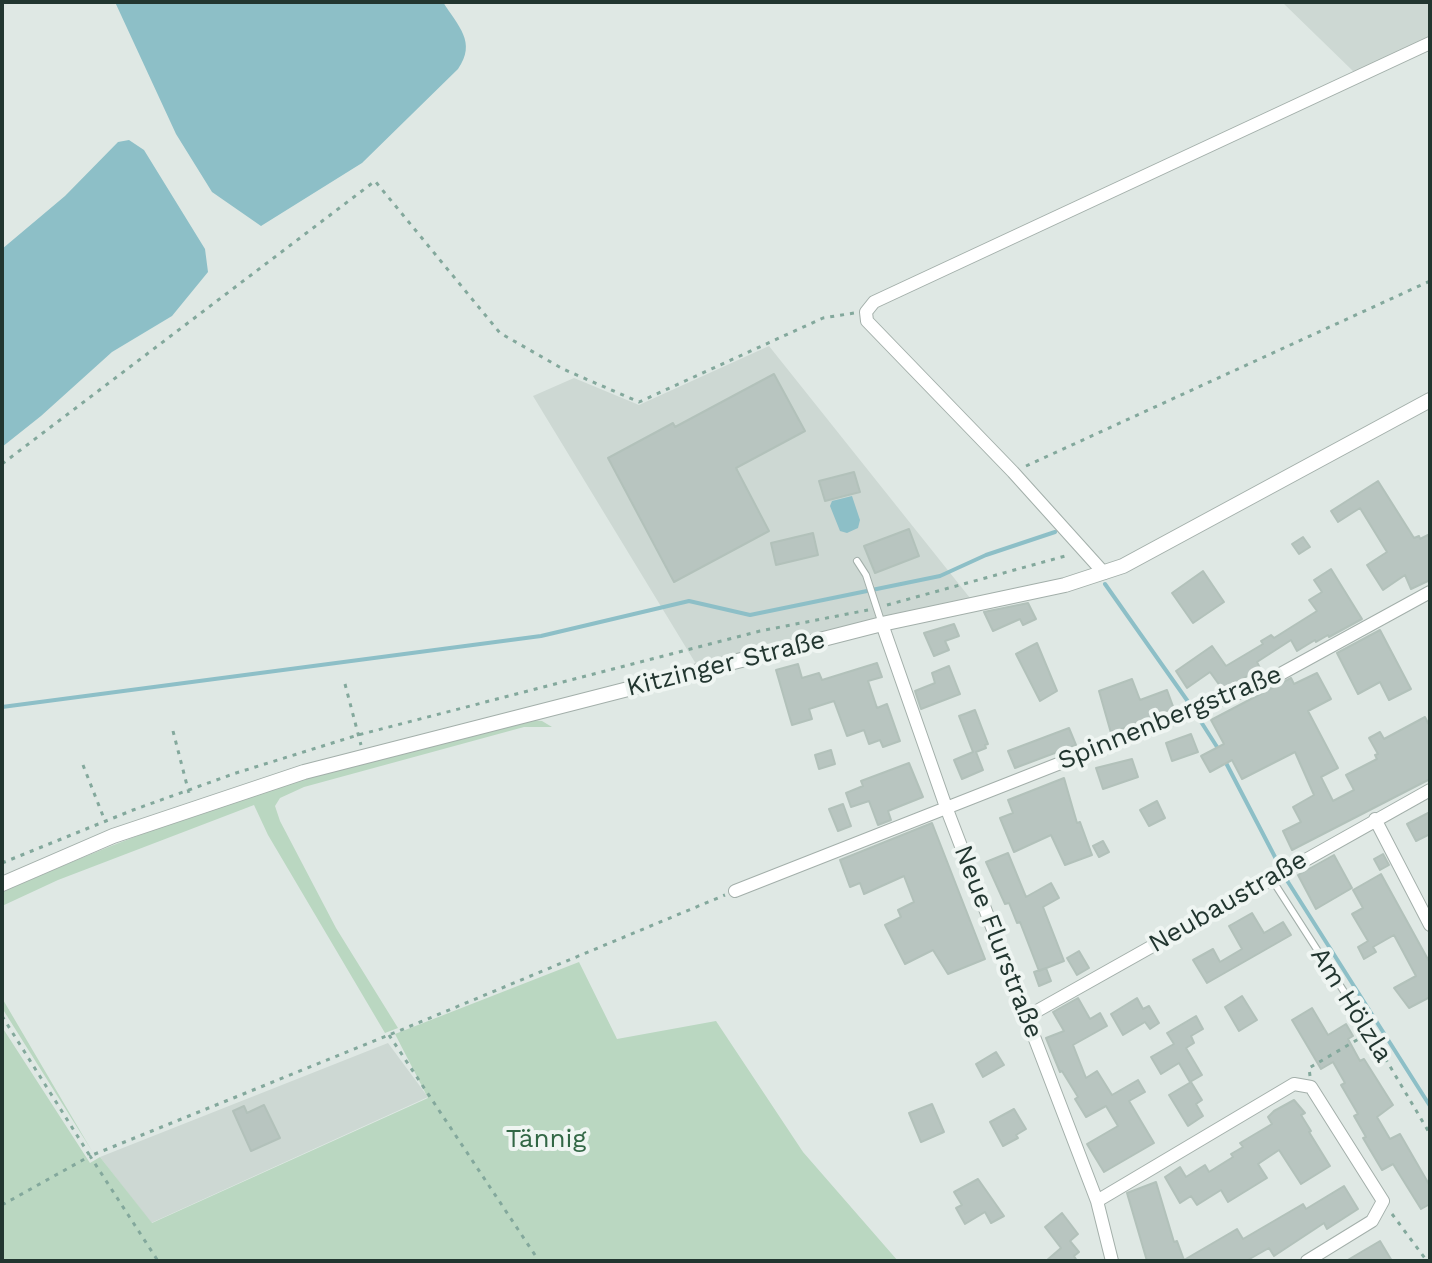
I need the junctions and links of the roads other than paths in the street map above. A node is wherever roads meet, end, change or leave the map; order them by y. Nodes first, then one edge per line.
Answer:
1 (1430, 43) edge
2 (1430, 400) edge
3 (857, 561) dead end
4 (1104, 573) junction
5 (1430, 592) edge
6 (882, 624) junction
7 (1430, 790) edge
8 (946, 807) junction
9 (1375, 819) junction
10 (1271, 878) junction
11 (2, 884) edge
12 (735, 891) road end
13 (1430, 925) edge
14 (1028, 1016) junction
15 (1370, 1032) road end
16 (1097, 1201) junction
17 (1112, 1261) edge
18 (1307, 1261) edge

1 - 4 street
2 - 4 street, Kitzinger Straße
3 - 6 lane
4 - 6 street, Kitzinger Straße
5 - 8 street, Spinnenbergstraße
6 - 8 street, Neue Flurstraße
6 - 11 street, Kitzinger Straße
7 - 9 street, Neubaustraße
8 - 12 street, Spinnenbergstraße
8 - 14 street, Neue Flurstraße
9 - 10 street, Neubaustraße
9 - 13 street
10 - 14 street, Neubaustraße
10 - 15 lane, Am Hölzla
14 - 16 street, Neue Flurstraße
16 - 17 street, Neue Flurstraße
16 - 18 street

